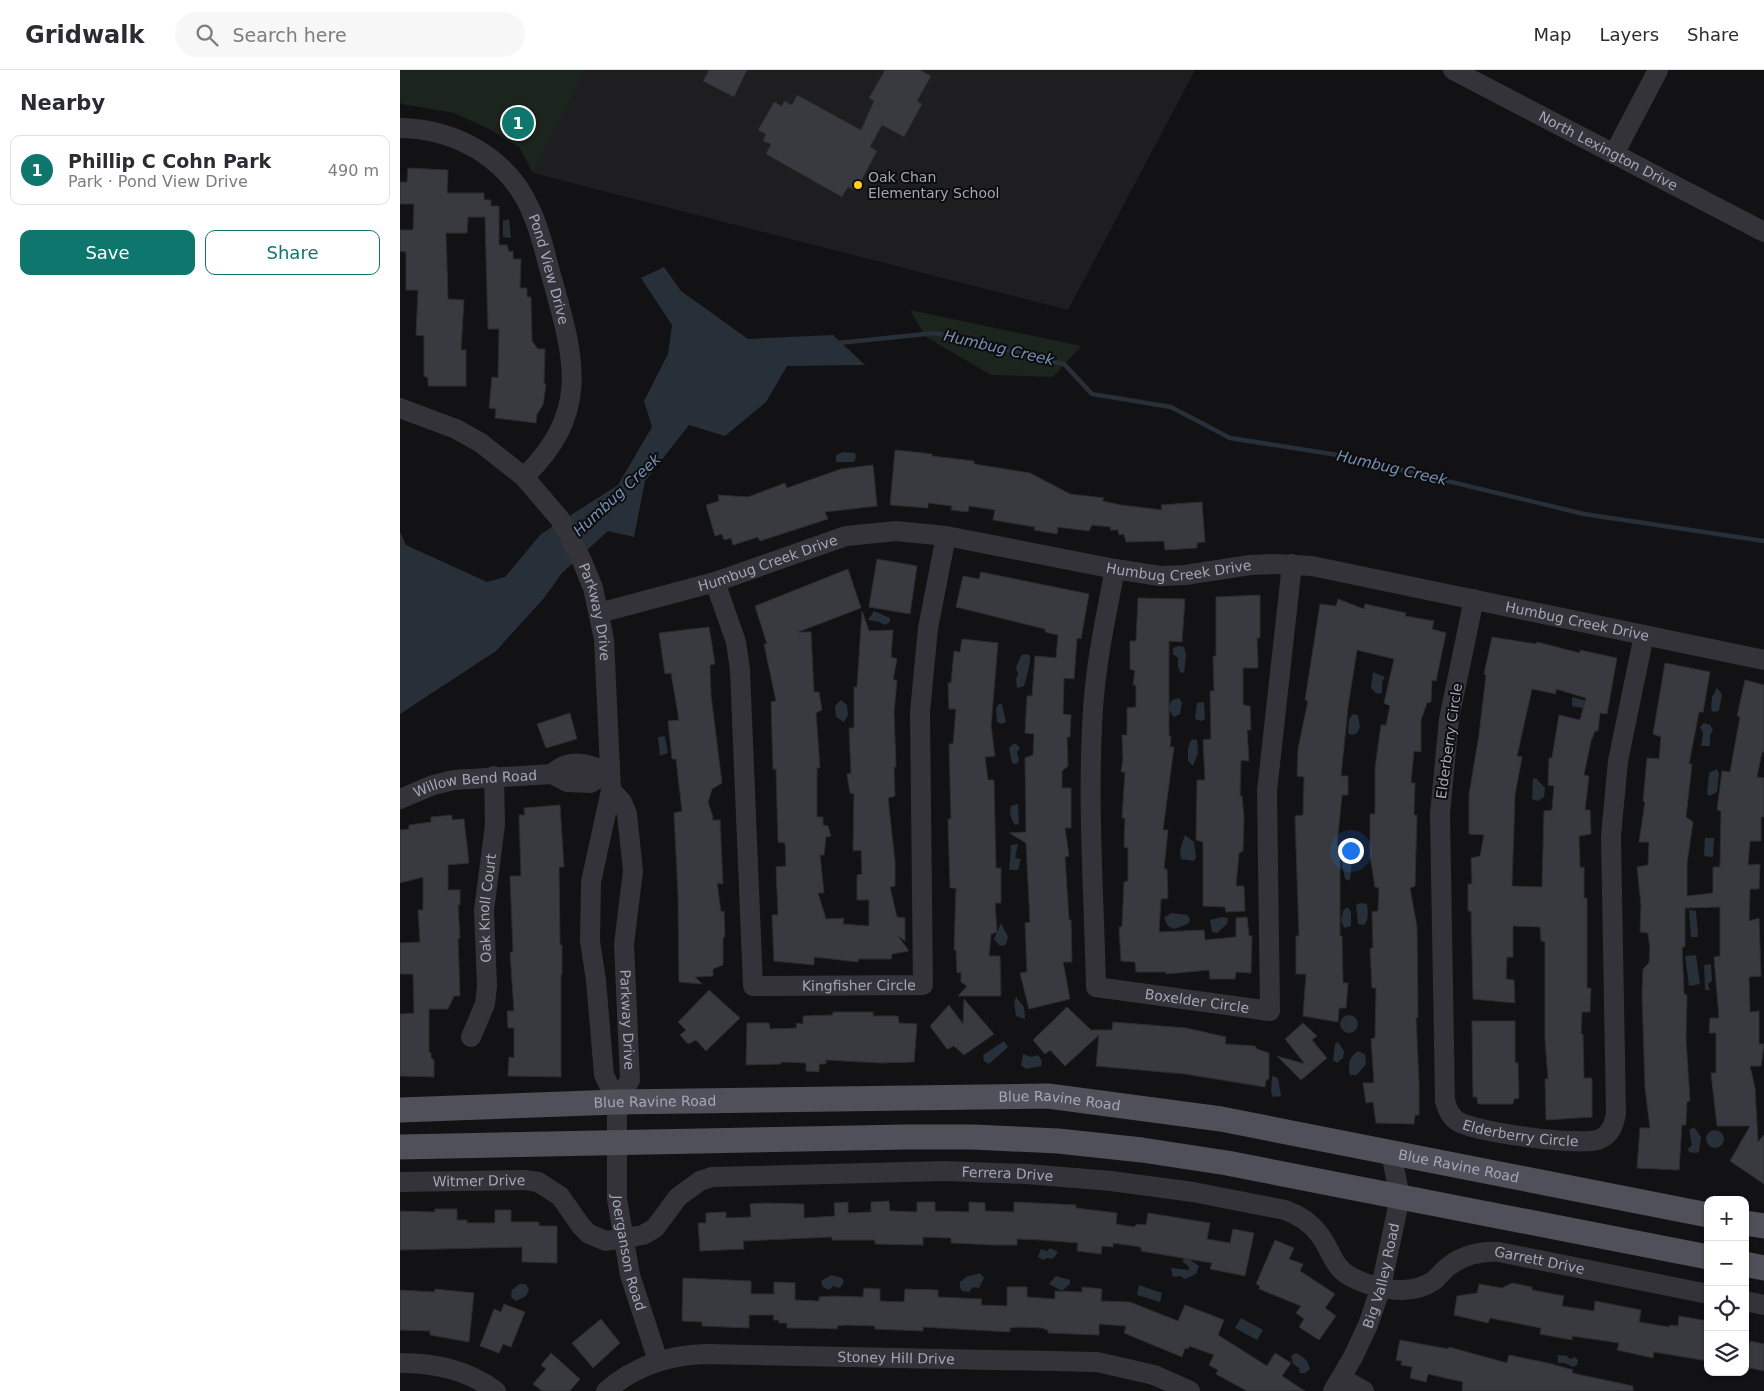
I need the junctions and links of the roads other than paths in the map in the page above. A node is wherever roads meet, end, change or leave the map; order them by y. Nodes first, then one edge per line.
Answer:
1 (1453, 70) edge
2 (1658, 70) edge
3 (400, 128) edge
4 (1614, 154) junction
5 (1764, 232) edge
6 (400, 408) edge
7 (524, 477) junction
8 (946, 536) junction
9 (1292, 564) junction
10 (1115, 569) junction
11 (715, 582) junction
12 (1474, 599) junction
13 (599, 613) junction
14 (1644, 635) junction
15 (1764, 660) edge
16 (494, 776) junction
17 (610, 781) junction
18 (400, 799) edge
19 (471, 1037) dead end
20 (617, 1102) junction
21 (400, 1110) edge
22 (616, 1143) junction
23 (400, 1147) edge
24 (1391, 1153) junction
25 (400, 1182) edge
26 (1400, 1197) junction
27 (1704, 1214) edge
28 (1749, 1224) edge
29 (1764, 1226) edge
30 (622, 1238) junction
31 (1704, 1256) edge
32 (1749, 1265) edge
33 (1764, 1268) edge
34 (1381, 1287) junction
35 (1704, 1293) edge
36 (1749, 1302) edge
37 (1764, 1305) edge
38 (658, 1361) junction
39 (400, 1363) edge
40 (1337, 1385) edge
41 (496, 1391) edge
42 (606, 1391) edge
43 (1190, 1391) edge
44 (1364, 1391) edge

1 - 4 street, North Lexington Drive
2 - 4 street
3 - 7 street, Pond View Drive
4 - 5 street, North Lexington Drive
6 - 7 street, Parkway Drive
7 - 13 street, Parkway Drive
8 - 10 street, Humbug Creek Drive
8 - 11 street, Humbug Creek Drive
8 - 11 street, Kingfisher Circle
9 - 10 street, Humbug Creek Drive
9 - 10 street, Boxelder Circle
9 - 12 street, Humbug Creek Drive
11 - 13 street, Humbug Creek Drive
12 - 14 street, Humbug Creek Drive
12 - 14 street, Elderberry Circle
13 - 17 street, Parkway Drive
14 - 15 street, Humbug Creek Drive
16 - 17 street, Willow Bend Road
16 - 18 street, Willow Bend Road
16 - 19 street, Oak Knoll Court
17 - 20 street, Parkway Drive
17 - 20 street, Parkway Drive
20 - 21 main road, Blue Ravine Road
20 - 22 street, Parkway Drive
20 - 24 main road, Blue Ravine Road
22 - 23 main road
22 - 26 main road
22 - 30 street, Joerganson Road
24 - 26 street, Big Valley Road
24 - 27 main road, Blue Ravine Road
25 - 30 street, Witmer Drive
26 - 31 main road
26 - 34 street, Big Valley Road
28 - 29 main road
30 - 34 street, Ferrera Drive
30 - 38 street, Joerganson Road
32 - 33 main road
34 - 35 street, Garrett Drive
34 - 40 street, Big Valley Road
36 - 37 street
38 - 42 street, Stoney Hill Drive
38 - 43 street, Stoney Hill Drive
39 - 41 street
40 - 44 street

